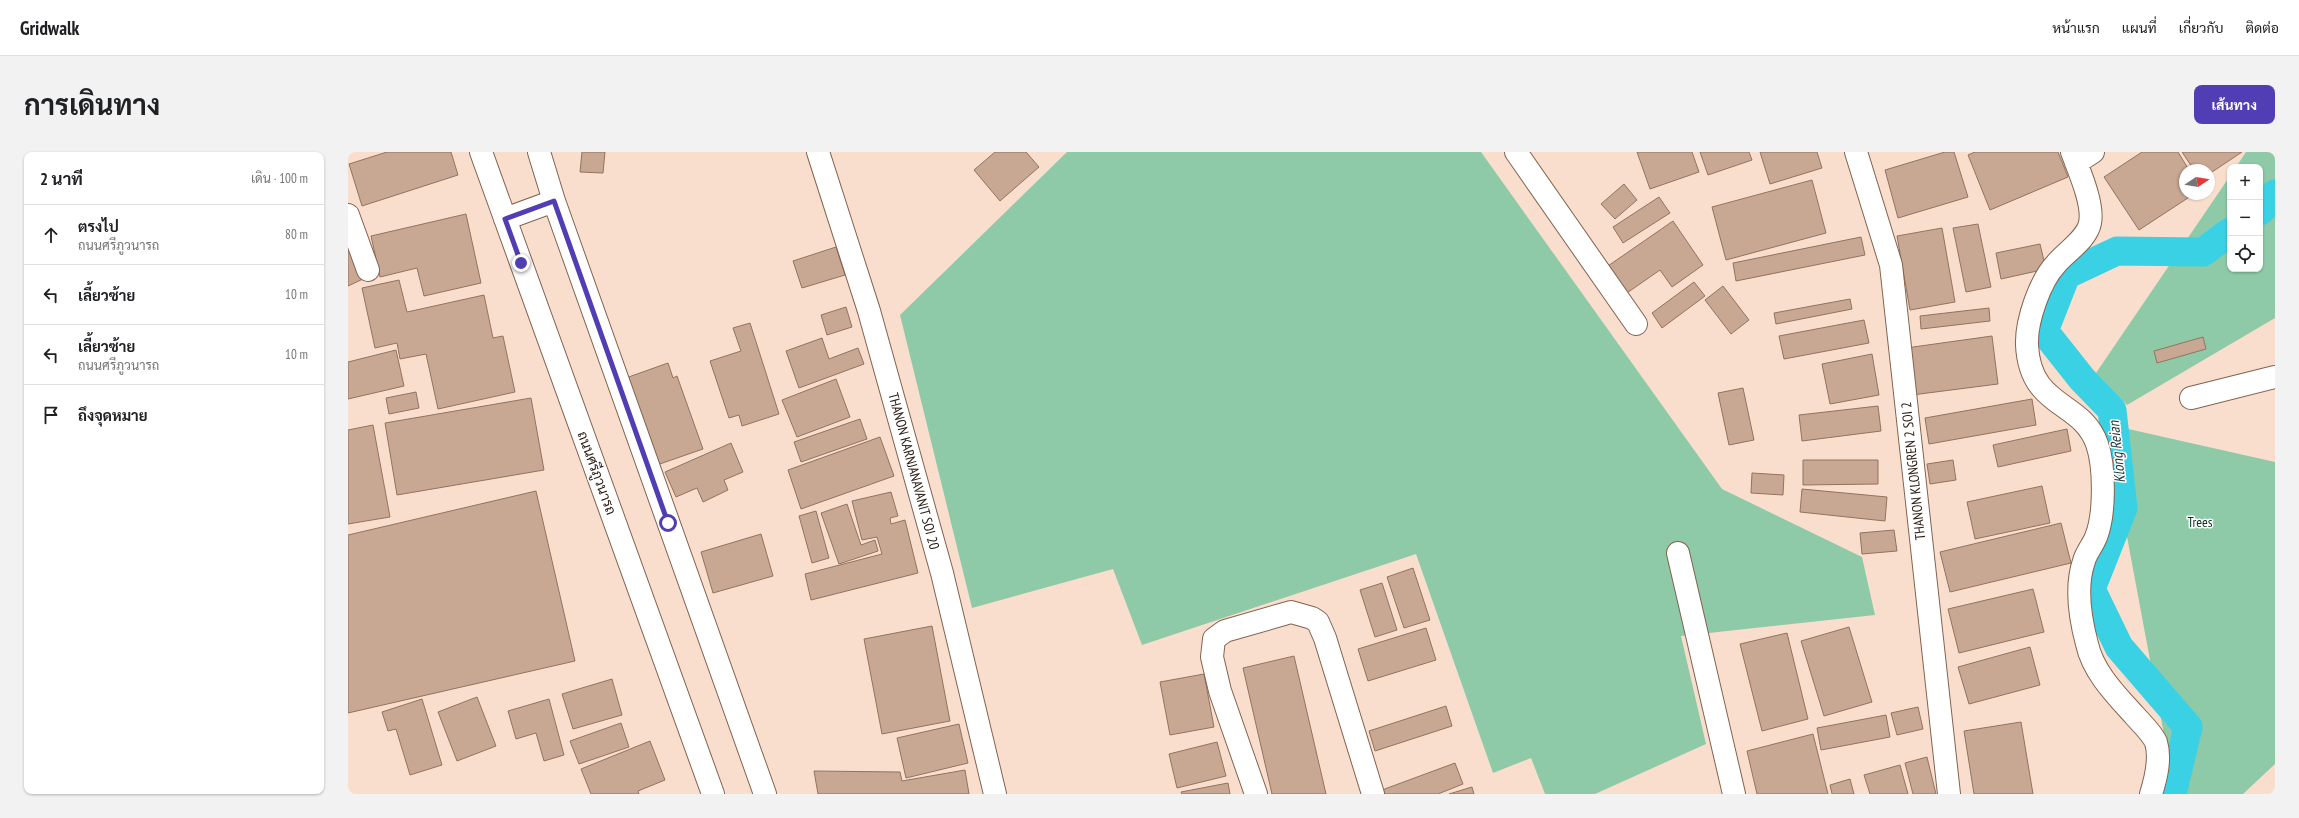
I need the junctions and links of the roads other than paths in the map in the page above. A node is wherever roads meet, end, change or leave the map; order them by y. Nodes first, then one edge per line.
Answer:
1 (481, 152) edge
2 (539, 152) edge
3 (818, 152) edge
4 (1516, 152) edge
5 (1856, 152) edge
6 (2080, 156) edge
7 (554, 201) junction
8 (348, 215) edge
9 (505, 219) junction
10 (368, 270) dead end
11 (1636, 324) dead end
12 (2275, 378) edge
13 (2191, 398) dead end
14 (1678, 553) dead end
15 (713, 794) edge
16 (765, 794) edge
17 (995, 794) edge
18 (1256, 794) edge
19 (1373, 794) edge
20 (1734, 794) edge
21 (1949, 794) edge
22 (2151, 794) edge

1 - 9 street, ถนนศรีภูวนารถ
2 - 7 street
3 - 17 street, THANON KARNJANAVANIT SOI 20
4 - 11 street
5 - 21 street, THANON KLONGREN 2 SOI 2
6 - 22 street
7 - 9 street
7 - 16 street
8 - 10 street
9 - 15 street, ถนนศรีภูวนารถ
12 - 13 street
14 - 20 street
18 - 19 street

